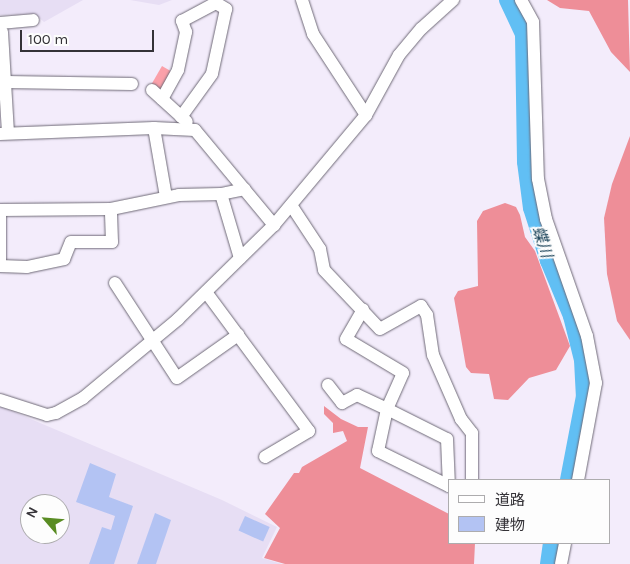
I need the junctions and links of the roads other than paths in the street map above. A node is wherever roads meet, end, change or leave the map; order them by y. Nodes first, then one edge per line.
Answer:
1 (302, 0) edge
2 (454, 0) edge
3 (521, 0) edge
4 (33, 20) dead end
5 (1, 27) edge
6 (4, 74) edge
7 (132, 84) dead end
8 (152, 90) dead end
9 (162, 99) junction
10 (366, 115) junction
11 (182, 117) junction
12 (154, 128) junction
13 (195, 130) junction
14 (4, 133) edge
15 (244, 189) junction
16 (221, 194) junction
17 (166, 197) junction
18 (291, 205) junction
19 (111, 209) junction
20 (0, 210) edge
21 (274, 225) junction
22 (240, 258) junction
23 (0, 266) edge
24 (115, 283) dead end
25 (206, 292) junction
26 (363, 310) junction
27 (238, 335) junction
28 (153, 340) junction
29 (328, 385) dead end
30 (0, 400) edge
31 (387, 409) junction
32 (265, 457) dead end
33 (449, 479) edge
34 (472, 479) edge
35 (578, 479) edge
36 (448, 486) edge
37 (565, 544) edge
38 (560, 564) edge

1 - 10 street
2 - 10 street
3 - 35 street
4 - 5 street
5 - 6 street
6 - 7 street
6 - 14 street
8 - 9 street
9 - 11 street
9 - 11 street
10 - 18 street
11 - 13 street
12 - 13 street
12 - 14 street
12 - 17 street
13 - 15 street
15 - 16 street
15 - 21 street
16 - 17 street
16 - 22 street
17 - 19 street
18 - 21 street
18 - 26 street
19 - 20 street
19 - 23 street
20 - 23 street
21 - 22 street
22 - 25 street
24 - 28 street
25 - 27 street
25 - 28 street
26 - 31 street
26 - 34 street
27 - 28 street
27 - 32 street
28 - 30 street
29 - 31 street
31 - 33 street
31 - 36 street
37 - 38 street

